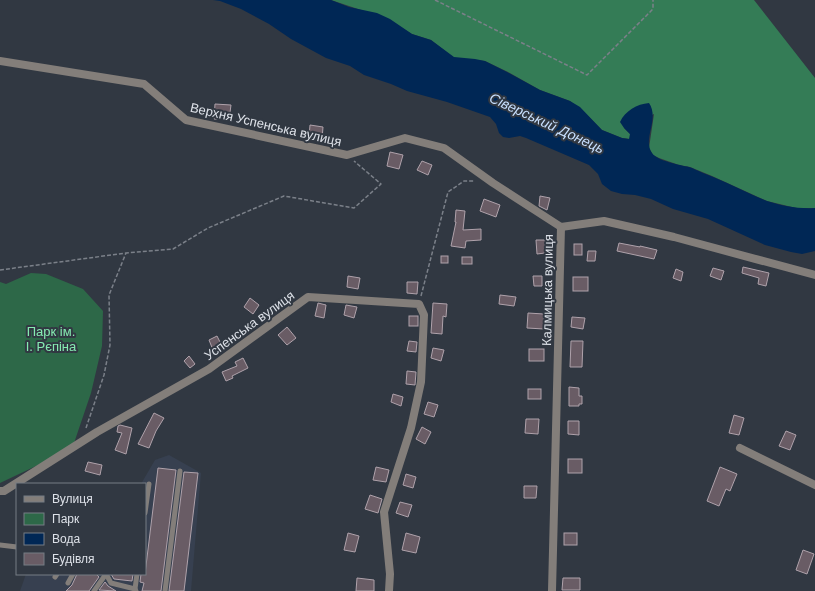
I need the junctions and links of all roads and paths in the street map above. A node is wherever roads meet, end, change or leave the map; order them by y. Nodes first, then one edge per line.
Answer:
1 (435, 0) edge
2 (653, 0) edge
3 (0, 61) edge
4 (351, 159) dead end
5 (478, 182) dead end
6 (561, 227) junction
7 (126, 254) junction
8 (0, 270) edge
9 (815, 275) edge
10 (418, 304) junction
11 (86, 429) dead end
12 (740, 448) dead end
13 (180, 471) dead end
14 (16, 483) edge
15 (17, 483) edge
16 (149, 484) dead end
17 (815, 485) edge
18 (0, 491) edge
19 (146, 506) edge
20 (0, 545) edge
21 (16, 546) edge
22 (72, 575) edge
23 (105, 575) edge
24 (107, 575) edge
25 (137, 575) edge
26 (68, 583) dead end
27 (120, 589) edge
28 (135, 590) edge
29 (94, 591) edge
30 (166, 591) edge
31 (389, 591) edge
32 (552, 591) edge

1 - 2 path
3 - 6 street, Верхня Успенська вулиця
4 - 7 path
5 - 10 path
6 - 9 street, Калмицька вулиця
6 - 32 street, Калмицька вулиця
7 - 8 path
7 - 11 path
10 - 15 street, Успенська вулиця
10 - 31 street
12 - 17 street
13 - 30 lane
14 - 18 street, Успенська вулиця
16 - 19 lane
20 - 21 lane
22 - 26 lane
23 - 29 lane
24 - 27 lane
25 - 28 lane
27 - 28 lane

